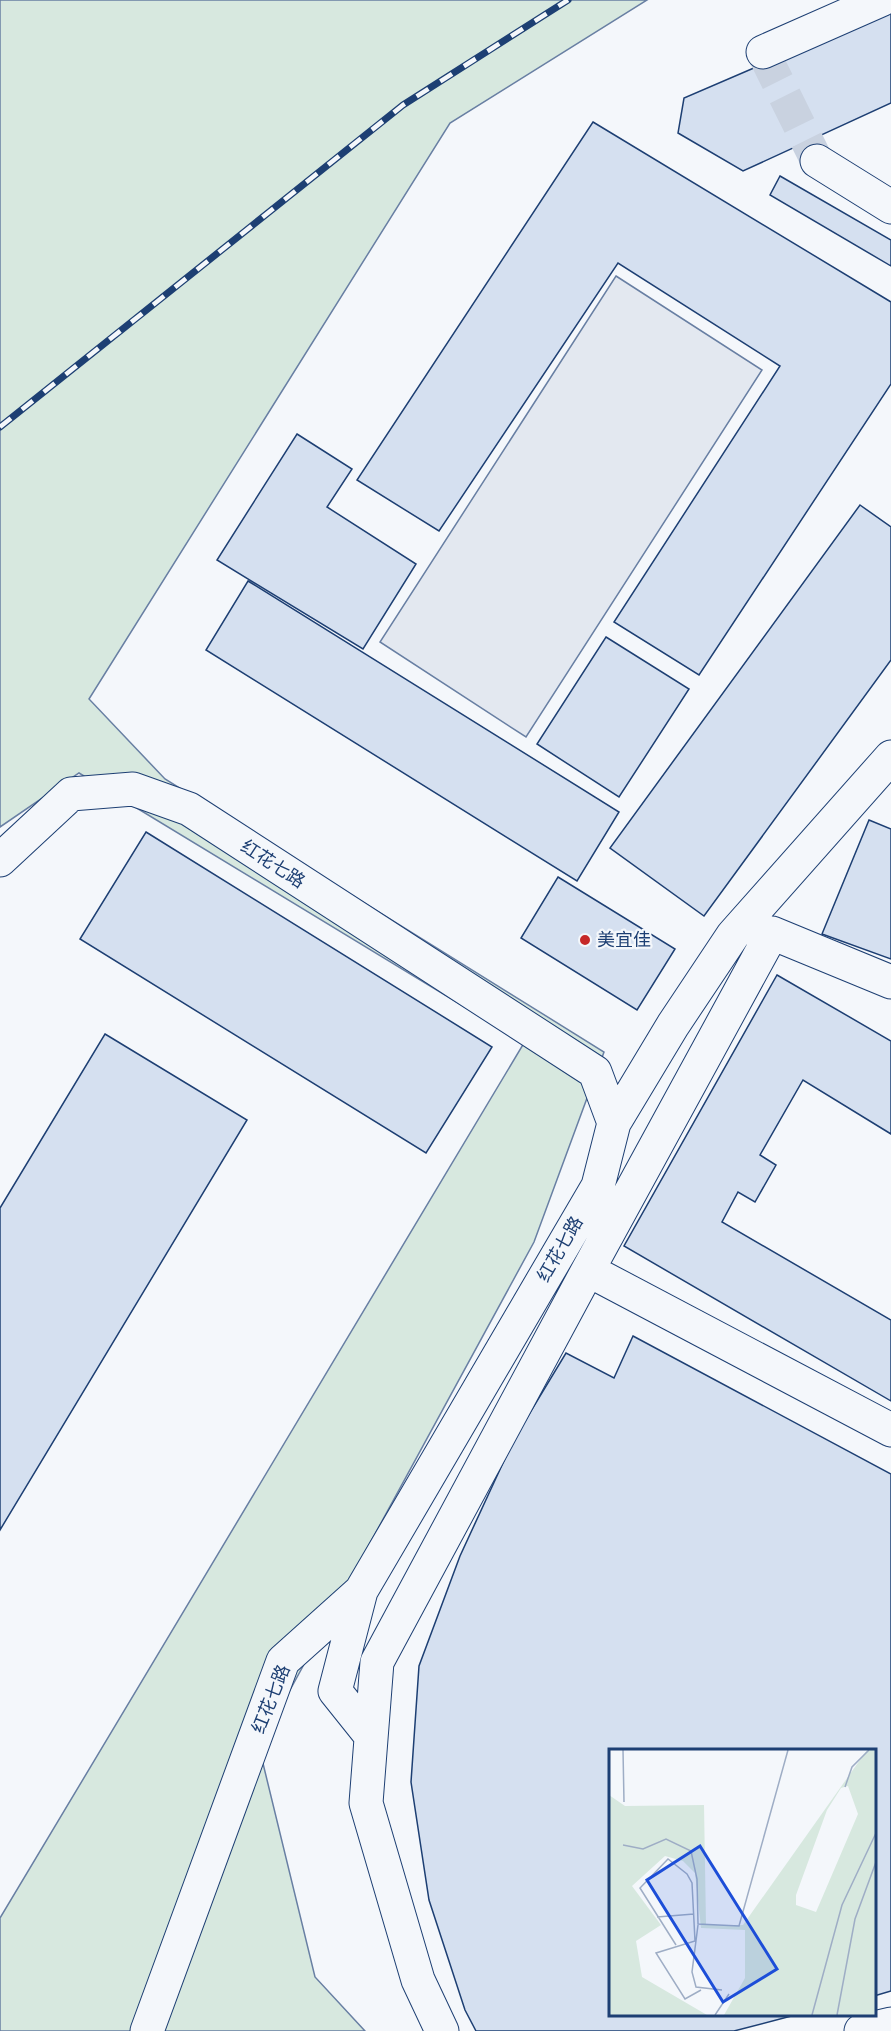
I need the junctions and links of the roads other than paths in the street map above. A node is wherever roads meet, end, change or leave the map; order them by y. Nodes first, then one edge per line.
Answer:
1 (881, 0) edge
2 (763, 52) dead end
3 (817, 161) tunnel mouth
4 (891, 207) edge
5 (891, 757) edge
6 (0, 860) edge
7 (891, 982) edge
8 (614, 1123) junction
9 (588, 1270) junction
10 (891, 1430) edge
11 (361, 1591) junction
12 (371, 1736) junction
13 (891, 2024) edge
14 (147, 2031) edge
15 (442, 2031) edge
16 (861, 2031) edge

1 - 2 street
3 - 4 street
5 - 8 street
6 - 8 street, 红花七路
7 - 9 street
8 - 11 street, 红花七路
9 - 10 street
9 - 12 street
11 - 12 street
11 - 14 street, 红花七路
12 - 15 street
13 - 16 street

